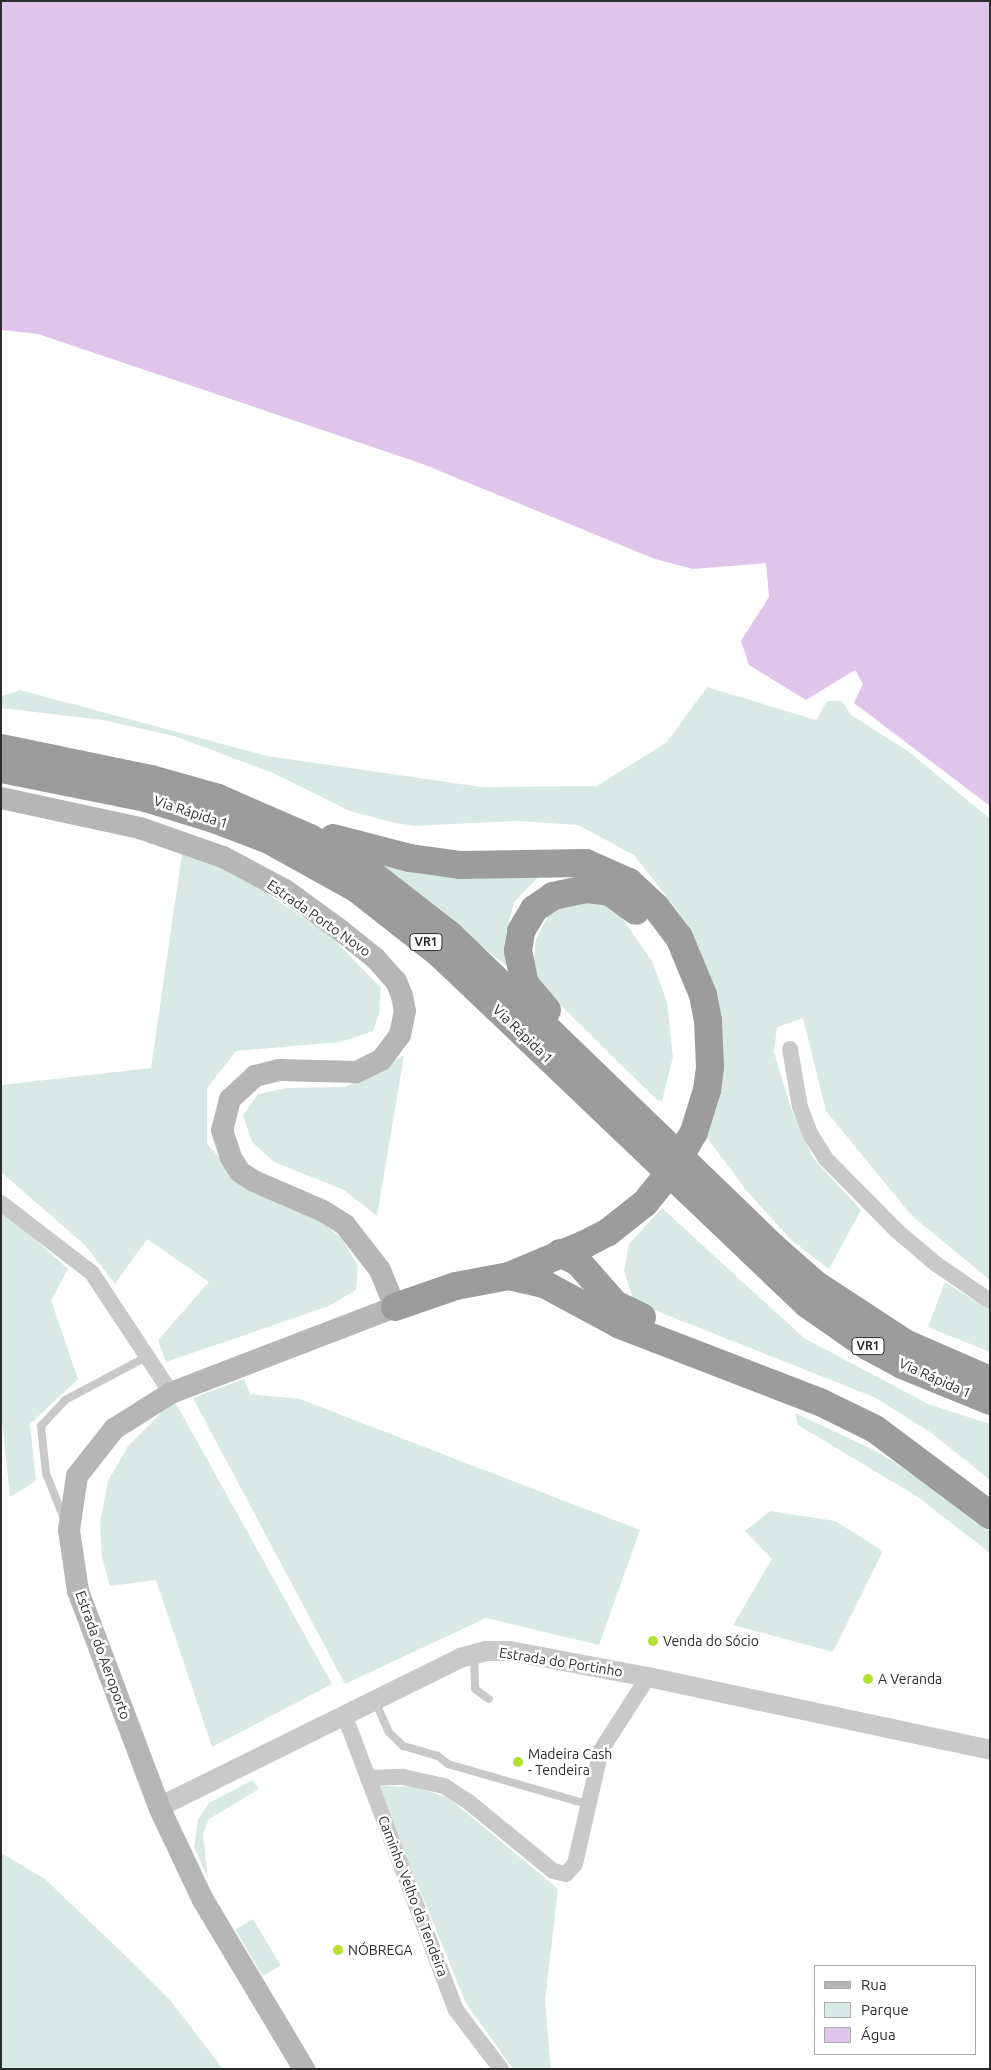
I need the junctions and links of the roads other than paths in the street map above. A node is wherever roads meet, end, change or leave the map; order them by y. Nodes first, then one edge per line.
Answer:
1 (1, 748) edge
2 (1, 769) edge
3 (1, 798) edge
4 (277, 822) junction
5 (790, 1049) dead end
6 (687, 1125) junction
7 (658, 1137) junction
8 (639, 1196) junction
9 (1, 1203) edge
10 (607, 1233) junction
11 (558, 1248) junction
12 (510, 1276) junction
13 (456, 1286) junction
14 (605, 1294) junction
15 (578, 1301) junction
16 (990, 1301) edge
17 (395, 1307) junction
18 (148, 1356) junction
19 (990, 1380) edge
20 (171, 1393) junction
21 (990, 1401) edge
22 (990, 1496) edge
23 (990, 1515) edge
24 (69, 1530) junction
25 (474, 1654) junction
26 (648, 1677) junction
27 (374, 1699) junction
28 (489, 1699) dead end
29 (344, 1714) junction
30 (990, 1750) edge
31 (368, 1778) junction
32 (587, 1804) junction
33 (159, 1807) junction
34 (304, 2069) edge
35 (501, 2069) edge

1 - 4 highway, Via Rápida 1 / VR1
2 - 21 highway, Via Rápida 1 / VR1
3 - 17 main road, Estrada Porto Novo
4 - 6 highway
4 - 7 highway, Via Rápida 1 / VR1
5 - 16 street
6 - 7 highway
6 - 8 highway, bridge
7 - 19 highway, Via Rápida 1 / VR1
8 - 10 highway
8 - 11 highway
9 - 18 street
10 - 11 highway
10 - 14 highway
11 - 12 highway
11 - 13 highway
11 - 14 highway
11 - 15 highway
12 - 13 highway
12 - 15 highway
13 - 17 highway
14 - 22 highway
15 - 23 highway
17 - 20 main road, Estrada do Aeroporto
18 - 20 street
18 - 24 lane
20 - 24 main road, Estrada do Aeroporto
24 - 33 main road, Estrada do Aeroporto
25 - 26 street, Estrada do Portinho
25 - 27 street, Estrada do Portinho
25 - 28 lane
26 - 30 street, Estrada do Portinho
26 - 32 street
27 - 29 street, Estrada do Portinho
27 - 32 lane
29 - 31 street, Caminho Velho da Tendeira
29 - 33 street, Estrada do Portinho
31 - 32 street
31 - 35 street, Caminho Velho da Tendeira
33 - 34 main road, Estrada do Aeroporto

